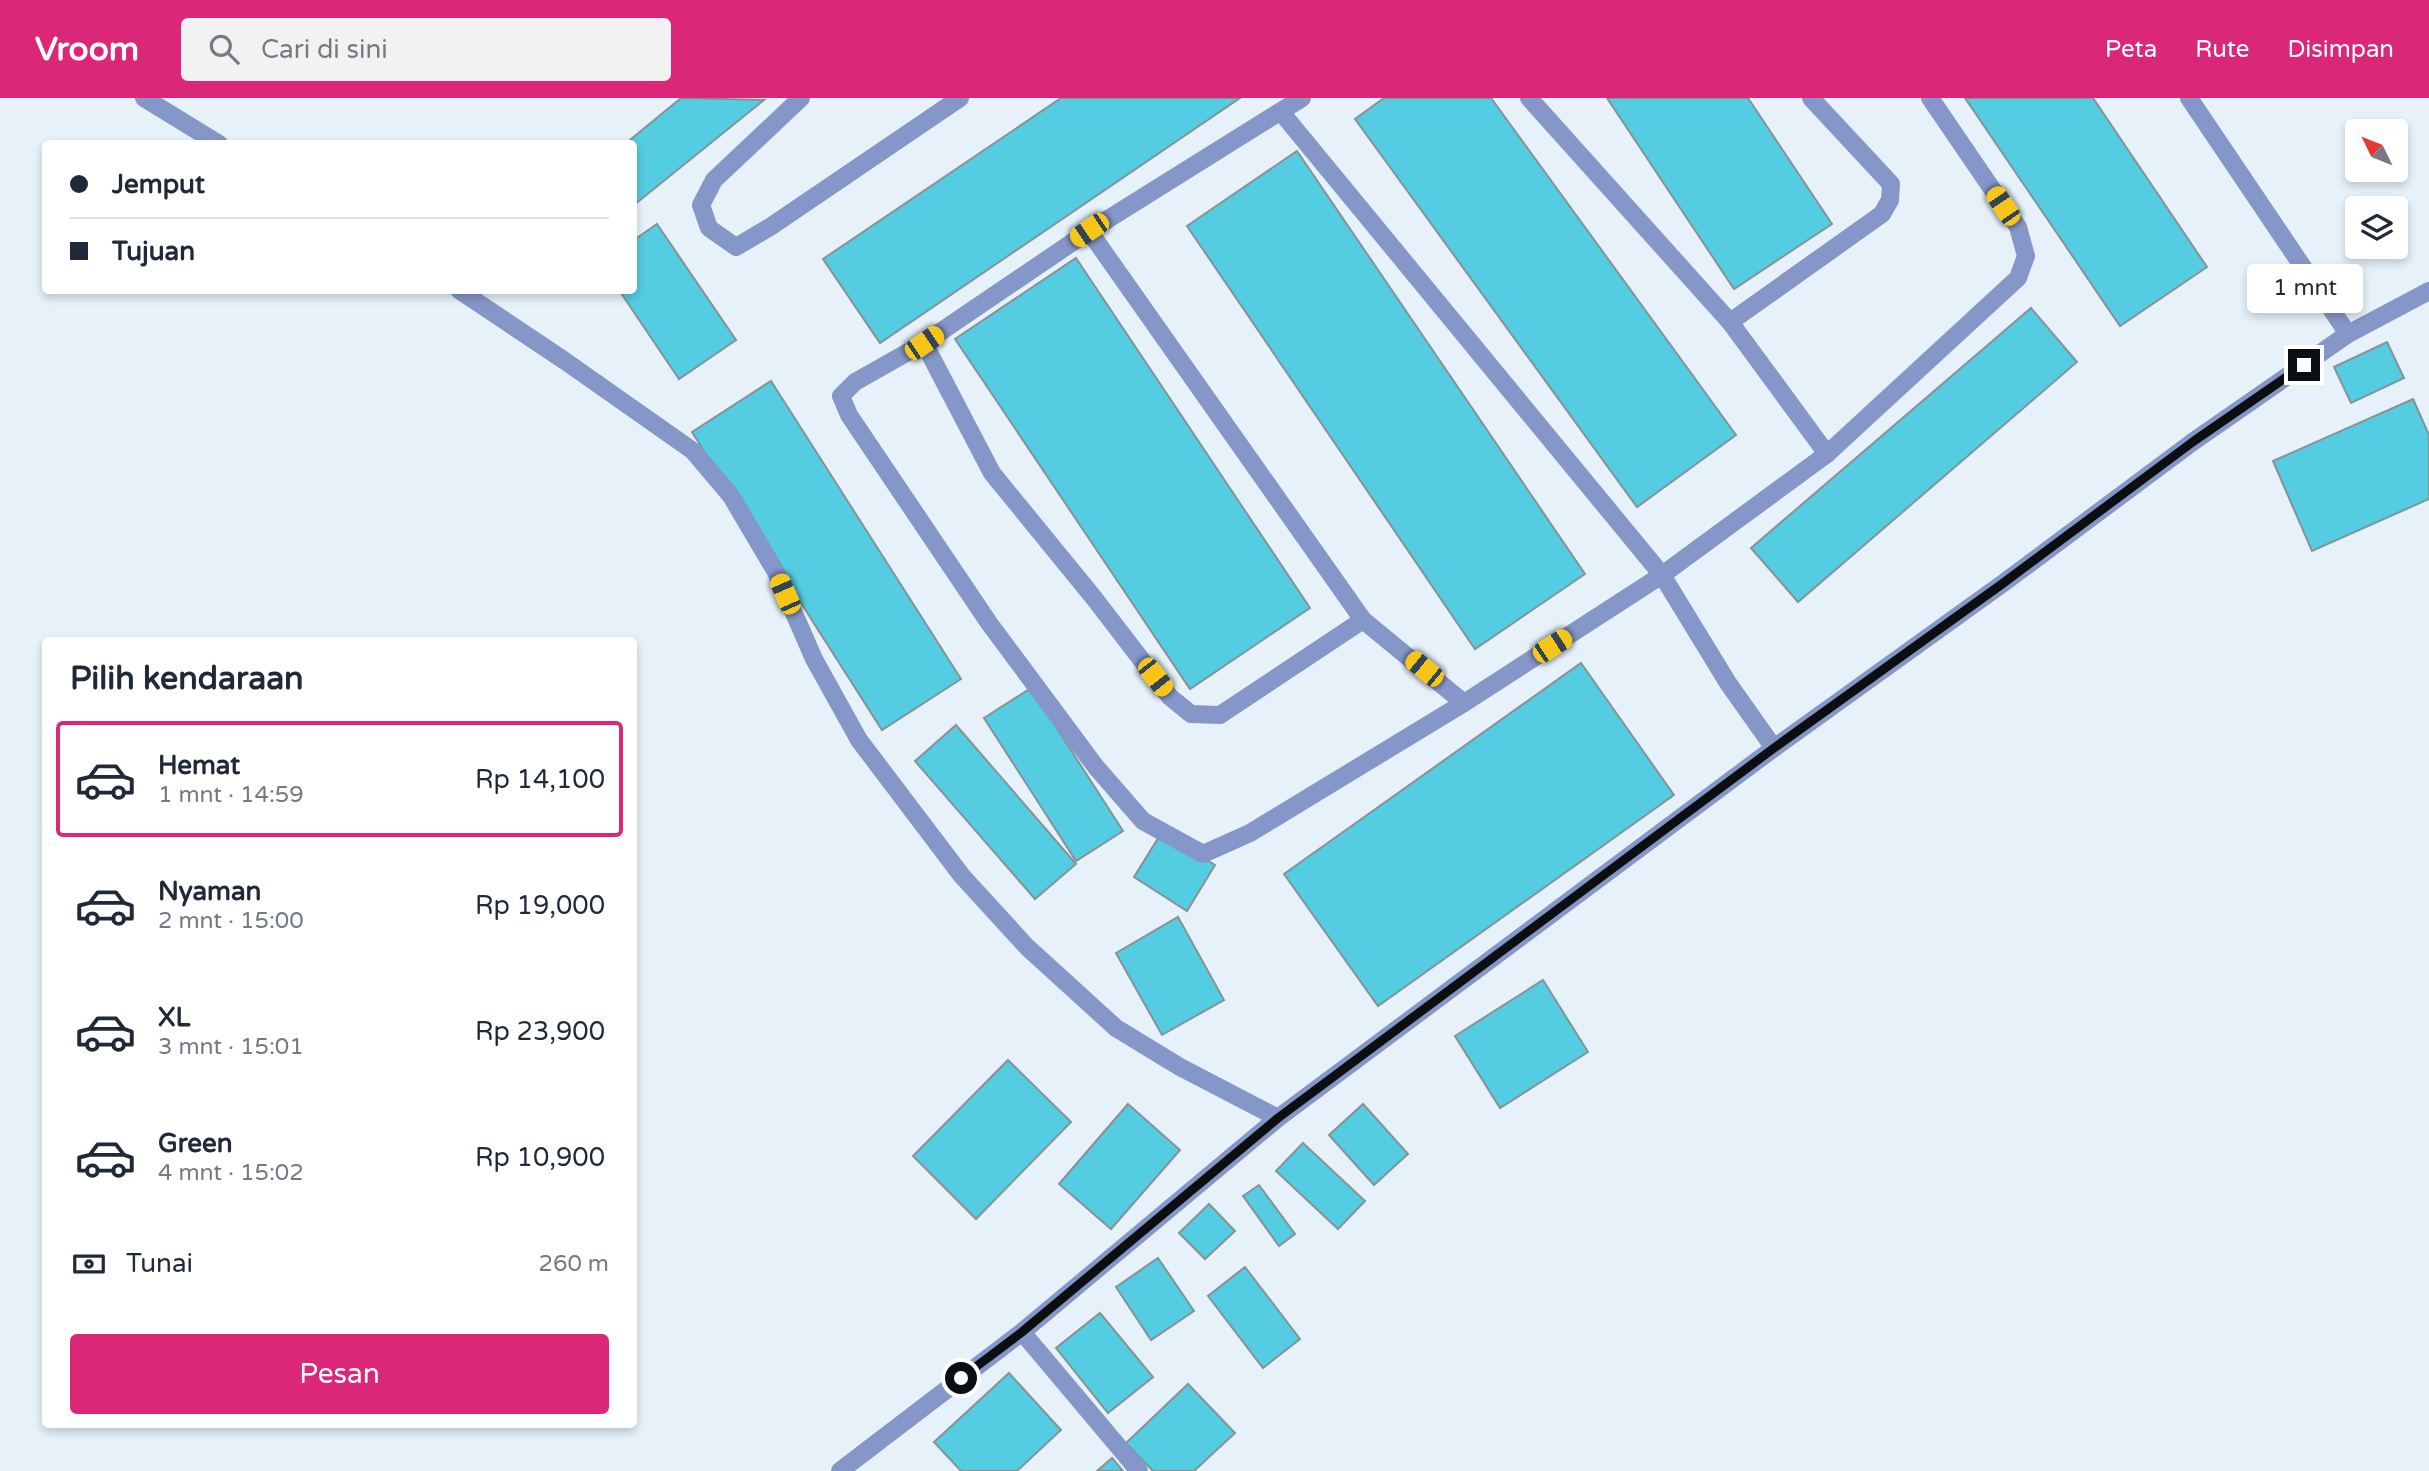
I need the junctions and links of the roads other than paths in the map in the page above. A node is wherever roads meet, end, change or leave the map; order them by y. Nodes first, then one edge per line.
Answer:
1 (144, 98) edge
2 (801, 98) edge
3 (960, 98) edge
4 (1302, 98) edge
5 (1529, 98) edge
6 (1811, 98) edge
7 (1930, 98) edge
8 (2189, 98) edge
9 (1280, 112) junction
10 (212, 140) edge
11 (1089, 230) junction
12 (2429, 291) edge
13 (465, 294) edge
14 (1730, 322) junction
15 (2348, 334) junction
16 (924, 343) junction
17 (1827, 454) junction
18 (1662, 575) junction
19 (1363, 620) junction
20 (1464, 703) junction
21 (1774, 748) junction
22 (1278, 1118) junction
23 (1022, 1332) junction
24 (840, 1471) edge
25 (1139, 1471) edge

1 - 10 street
2 - 3 street
4 - 9 street
5 - 14 street
6 - 14 street
7 - 17 street
8 - 15 street
9 - 11 street
9 - 18 street
11 - 16 street
11 - 19 street
12 - 15 street
13 - 22 street
14 - 17 street
15 - 21 street
16 - 19 street
16 - 20 street
17 - 18 street
18 - 20 street
18 - 21 street
19 - 20 street
21 - 22 street
22 - 23 street
23 - 24 street
23 - 25 street

